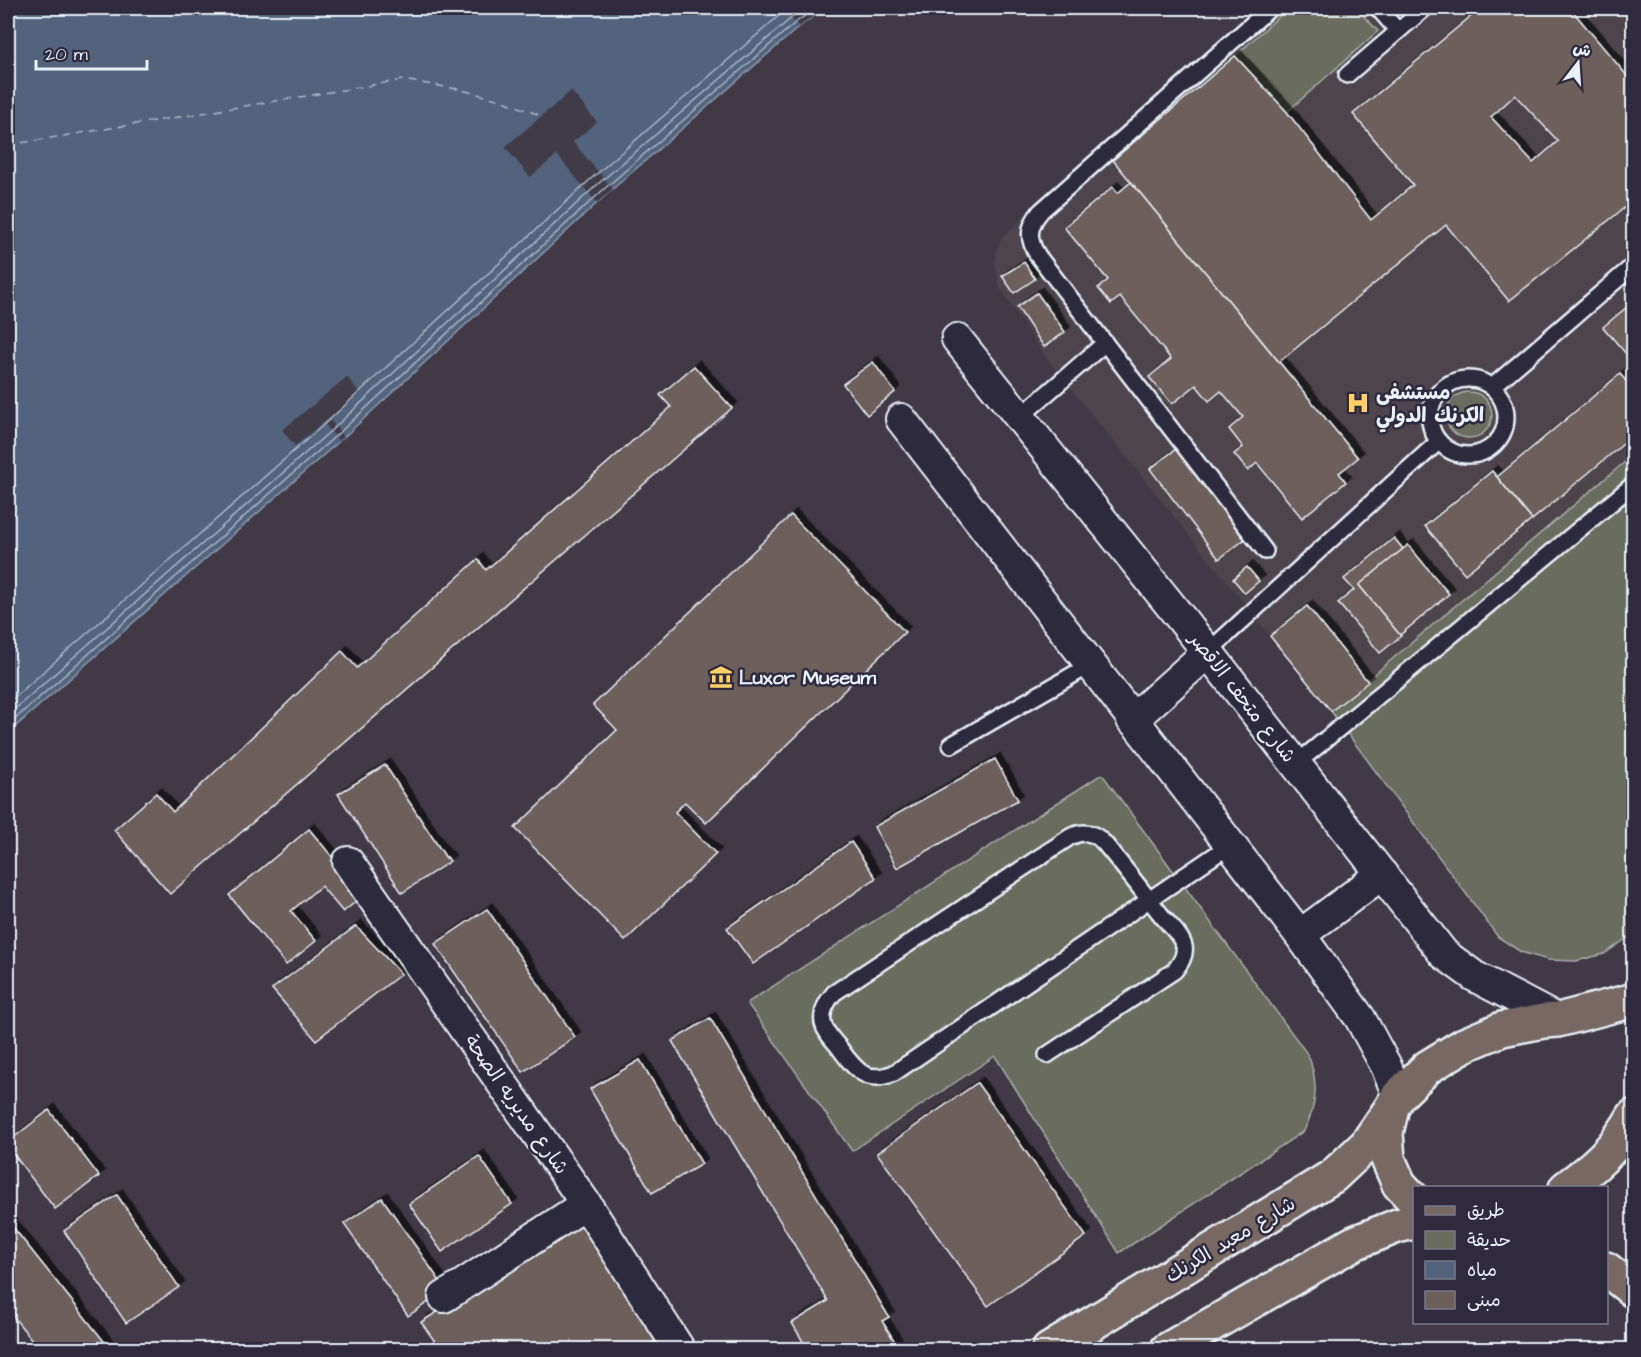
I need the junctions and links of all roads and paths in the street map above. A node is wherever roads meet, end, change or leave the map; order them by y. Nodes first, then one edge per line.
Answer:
1 (1270, 8) edge
2 (1378, 8) edge
3 (1425, 8) edge
4 (1398, 31) junction
5 (1347, 75) dead end
6 (1634, 265) edge
7 (957, 339) dead end
8 (1105, 343) junction
9 (1492, 387) junction
10 (1020, 417) junction
11 (901, 419) dead end
12 (1438, 442) junction
13 (1634, 484) edge
14 (1265, 551) dead end
15 (1208, 652) junction
16 (1090, 665) junction
17 (1132, 720) junction
18 (951, 745) dead end
19 (1296, 764) junction
20 (1230, 845) junction
21 (348, 862) dead end
22 (1382, 874) junction
23 (1150, 900) junction
24 (1300, 935) junction
25 (1634, 1000) edge
26 (1558, 1020) junction
27 (1047, 1055) dead end
28 (1395, 1101) junction
29 (1634, 1116) edge
30 (1569, 1186) edge
31 (1413, 1199) edge
32 (586, 1204) junction
33 (1413, 1222) edge
34 (1608, 1271) edge
35 (1634, 1291) edge
36 (444, 1297) dead end
37 (680, 1350) edge
38 (1049, 1350) edge
39 (1167, 1350) edge

1 - 8 lane
2 - 4 lane
3 - 4 lane
4 - 5 lane
6 - 9 lane
7 - 10 street, شارع متحف الاقصر
8 - 10 lane
8 - 14 lane
9 - 12 lane
9 - 12 lane
10 - 15 street, شارع متحف الاقصر
11 - 16 street
12 - 15 lane
13 - 19 lane
15 - 17 street
15 - 19 street, شارع متحف الاقصر
16 - 17 street
16 - 18 lane
17 - 20 street
19 - 22 street, شارع متحف الاقصر
20 - 23 lane
20 - 24 street
21 - 32 street, شارع مديريه الصحة
22 - 24 street
22 - 26 street, شارع متحف الاقصر
23 - 23 lane
23 - 27 lane
24 - 28 street
25 - 26 main road
26 - 28 main road, شارع معبد الكرنك
28 - 31 main road
28 - 38 main road, شارع معبد الكرنك
29 - 30 main road
32 - 36 street
32 - 37 street, شارع مديريه الصحة
33 - 39 main road
34 - 35 main road

